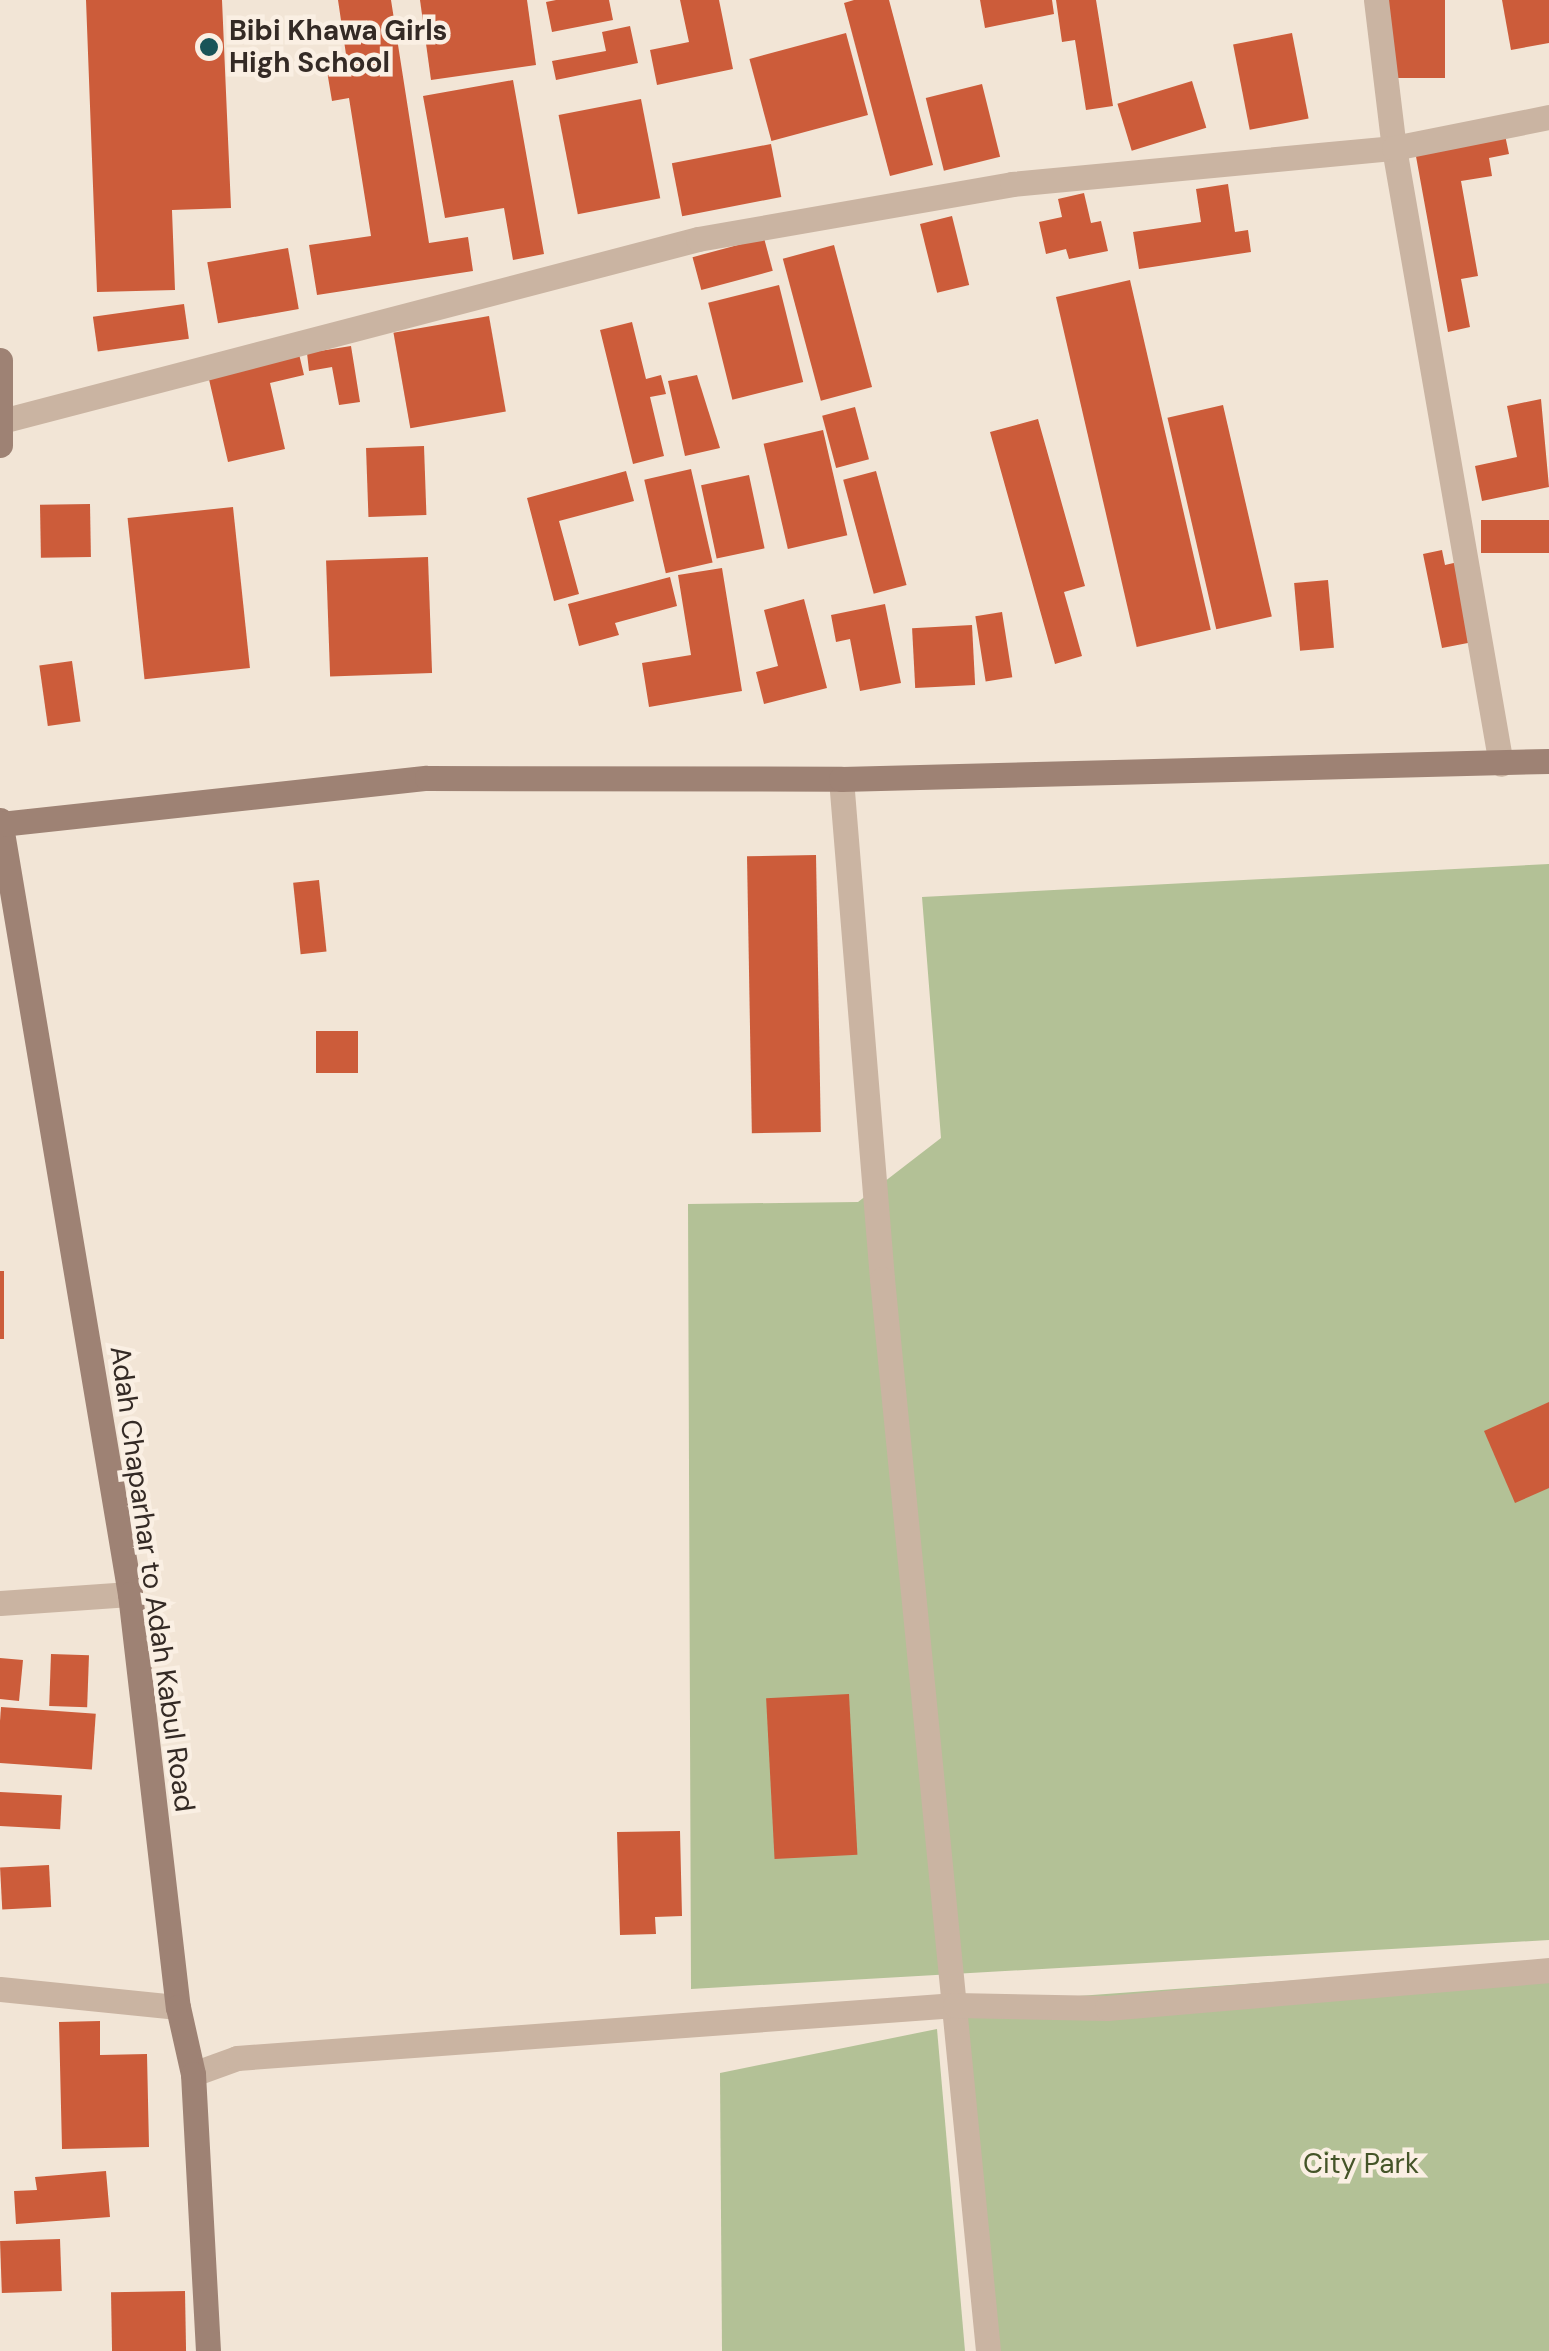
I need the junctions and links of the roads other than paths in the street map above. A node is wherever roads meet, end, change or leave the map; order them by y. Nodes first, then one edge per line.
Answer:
1 (1376, 0) edge
2 (1549, 117) edge
3 (1394, 148) junction
4 (0, 360) edge
5 (1, 433) edge
6 (1549, 761) edge
7 (1502, 764) junction
8 (841, 779) junction
9 (0, 822) edge
10 (130, 1594) junction
11 (0, 1603) edge
12 (1549, 1970) edge
13 (0, 1988) edge
14 (955, 2005) junction
15 (178, 2006) junction
16 (192, 2074) junction
17 (208, 2351) edge
18 (988, 2351) edge

1 - 3 street
2 - 3 street
3 - 5 street
3 - 7 street
4 - 5 main road
6 - 7 main road
7 - 8 main road
8 - 9 main road
8 - 14 street
9 - 10 main road, Adah Chaparhar to Adah Kabul Road
10 - 11 street
10 - 15 main road, Adah Chaparhar to Adah Kabul Road
12 - 14 street
13 - 15 street
14 - 16 street
14 - 18 street
15 - 16 main road, Adah Chaparhar to Adah Kabul Road
16 - 17 main road, Adah Chaparhar to Adah Kabul Road

